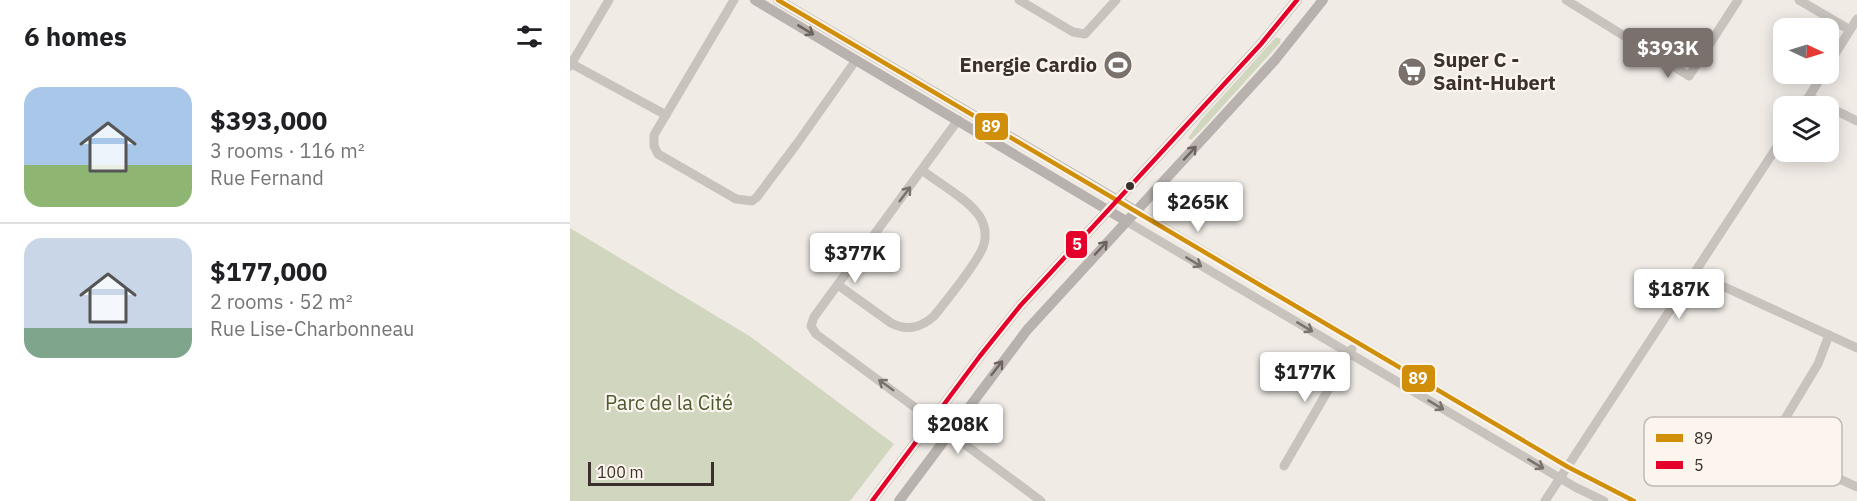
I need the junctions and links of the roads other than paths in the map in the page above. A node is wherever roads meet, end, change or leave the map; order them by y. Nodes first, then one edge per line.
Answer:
1 (609, 0) edge
2 (734, 0) edge
3 (755, 0) edge
4 (778, 0) edge
5 (1019, 0) edge
6 (1116, 0) edge
7 (1297, 0) edge
8 (1323, 0) edge
9 (1566, 0) edge
10 (1738, 0) edge
11 (1799, 0) edge
12 (1857, 19) edge
13 (1850, 30) junction
14 (1839, 48) edge
15 (856, 60) junction
16 (571, 65) edge
17 (1839, 112) edge
18 (666, 115) junction
19 (958, 120) junction
20 (1857, 121) edge
21 (1773, 153) edge
22 (922, 170) junction
23 (1118, 200) junction
24 (1108, 211) junction
25 (1136, 211) junction
26 (1126, 221) junction
27 (1694, 273) junction
28 (838, 285) junction
29 (1250, 294) junction
30 (1286, 300) junction
31 (1829, 335) junction
32 (1356, 342) junction
33 (1857, 348) edge
34 (1350, 354) junction
35 (1786, 417) edge
36 (933, 420) junction
37 (949, 432) junction
38 (1284, 466) dead end
39 (1568, 467) junction
40 (1560, 479) junction
41 (1842, 480) edge
42 (1857, 487) edge
43 (872, 501) edge
44 (898, 501) edge
45 (1041, 501) edge
46 (1545, 501) edge
47 (1604, 501) edge
48 (1634, 501) edge

1 - 16 street
2 - 18 street
3 -> 15 main road
4 - 23 main road
5 - 6 street
7 - 23 main road
25 -> 8 main road
9 - 10 street
11 - 13 street
12 - 13 street
13 - 14 street
15 - 18 street
15 - 19 main road
16 - 18 street
17 - 20 street
19 - 22 street
19 - 24 main road
21 - 27 street
28 -> 22 street
22 - 28 street
23 - 24 main road
23 - 25 main road
24 - 26 main road
24 - 36 main road
25 - 26 main road
25 - 30 street
26 -> 29 street
37 -> 26 main road
27 - 31 street
27 - 39 street
36 -> 28 street
29 - 30 street
29 -> 34 street
30 - 32 street
31 - 33 street
31 - 35 street
32 - 34 street
32 - 39 street
34 - 38 street
34 -> 40 street
36 - 37 street
36 - 43 main road
37 - 44 main road
37 - 45 street
39 - 40 street
39 - 48 street
40 - 46 street
40 - 47 street
41 - 42 street

